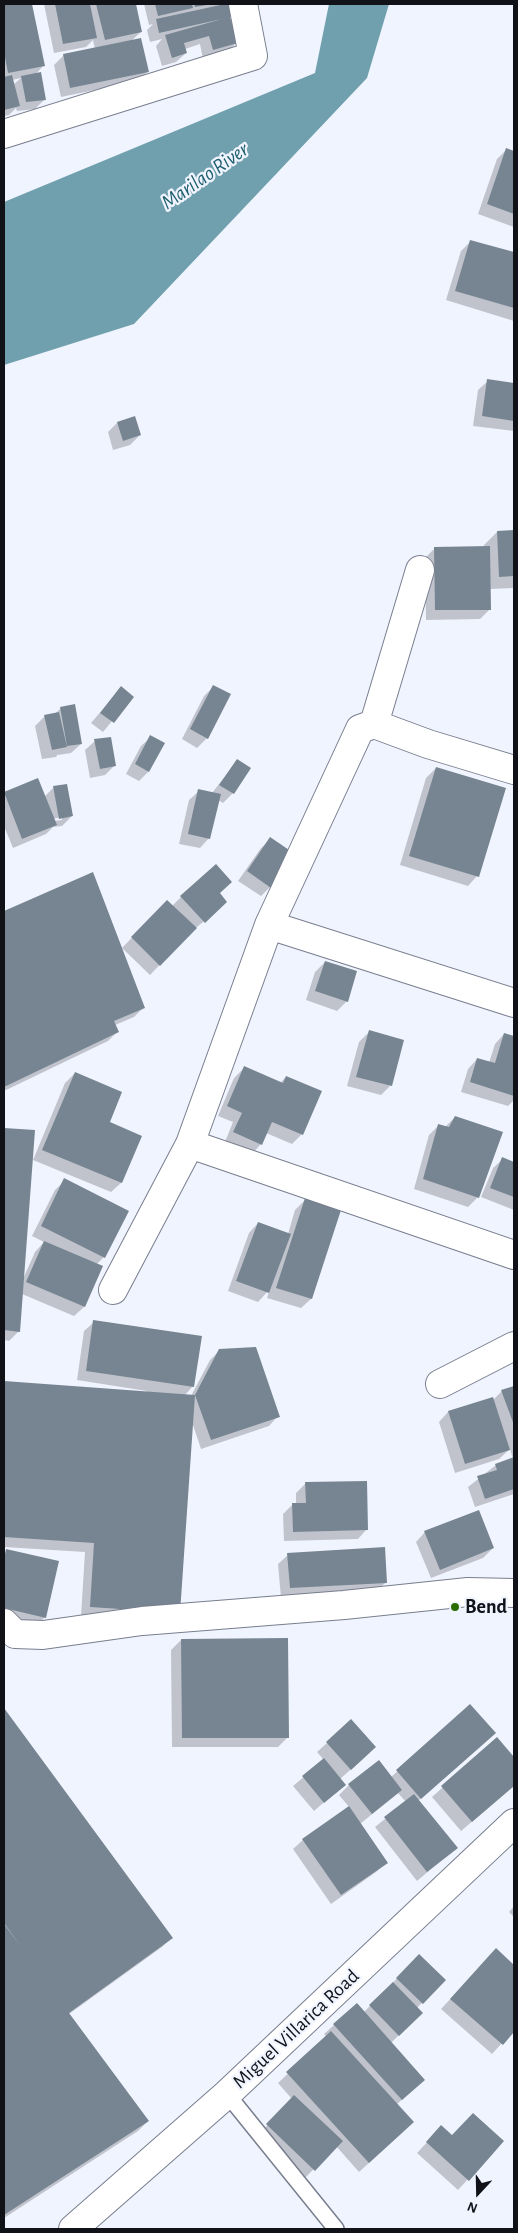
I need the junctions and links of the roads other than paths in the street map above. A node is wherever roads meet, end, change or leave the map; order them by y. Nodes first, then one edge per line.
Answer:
1 (243, 4) edge
2 (4, 134) edge
3 (420, 570) dead end
4 (374, 724) junction
5 (514, 770) edge
6 (269, 925) junction
7 (514, 1003) edge
8 (190, 1144) junction
9 (514, 1255) edge
10 (113, 1290) dead end
11 (514, 1346) edge
12 (440, 1384) dead end
13 (514, 1593) edge
14 (4, 1623) edge
15 (514, 1823) edge
16 (227, 2094) junction
17 (73, 2229) edge
18 (336, 2229) edge

1 - 2 street
3 - 4 street
4 - 5 street
4 - 6 street
6 - 7 street
6 - 8 street
8 - 9 street
8 - 10 street
11 - 12 street
13 - 14 street
15 - 16 street, Miguel Villarica Road
16 - 17 street, Miguel Villarica Road
16 - 18 lane

